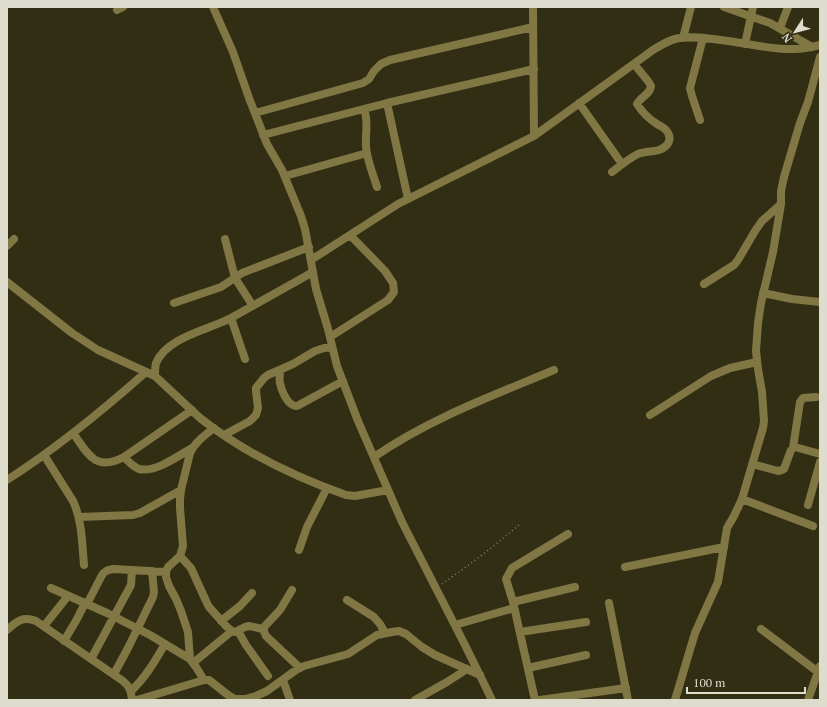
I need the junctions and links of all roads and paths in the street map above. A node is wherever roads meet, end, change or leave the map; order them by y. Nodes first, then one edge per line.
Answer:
1 (214, 7) edge
2 (533, 7) edge
3 (691, 7) edge
4 (724, 7) edge
5 (754, 7) edge
6 (788, 7) edge
7 (751, 17) junction
8 (533, 27) junction
9 (780, 28) junction
10 (683, 38) junction
11 (703, 38) junction
12 (745, 44) junction
13 (816, 46) edge
14 (820, 57) edge
15 (634, 64) junction
16 (534, 69) junction
17 (387, 103) junction
18 (579, 103) junction
19 (364, 109) junction
20 (255, 113) junction
21 (700, 120) dead end
22 (263, 135) junction
23 (534, 136) junction
24 (367, 153) junction
25 (622, 164) junction
26 (612, 172) dead end
27 (285, 176) junction
28 (377, 187) dead end
29 (408, 199) junction
30 (781, 204) junction
31 (350, 235) junction
32 (14, 239) dead end
33 (225, 239) dead end
34 (7, 246) edge
35 (309, 247) junction
36 (311, 260) junction
37 (313, 272) junction
38 (235, 278) junction
39 (7, 282) edge
40 (704, 284) dead end
41 (763, 293) junction
42 (820, 302) edge
43 (174, 303) dead end
44 (253, 306) junction
45 (232, 318) junction
46 (330, 337) junction
47 (332, 347) junction
48 (245, 360) dead end
49 (757, 362) junction
50 (280, 370) junction
51 (554, 370) dead end
52 (146, 372) junction
53 (155, 376) junction
54 (343, 381) junction
55 (816, 397) dead end
56 (192, 410) junction
57 (650, 415) dead end
58 (214, 428) junction
59 (73, 433) junction
60 (224, 434) junction
61 (192, 448) junction
62 (793, 448) junction
63 (820, 454) edge
64 (44, 455) junction
65 (124, 457) junction
66 (374, 457) junction
67 (820, 462) edge
68 (752, 464) junction
69 (7, 480) edge
70 (327, 488) junction
71 (181, 490) junction
72 (388, 490) junction
73 (742, 499) junction
74 (808, 505) dead end
75 (79, 517) junction
76 (520, 524) dead end
77 (813, 526) dead end
78 (568, 534) dead end
79 (724, 547) junction
80 (299, 550) dead end
81 (180, 556) junction
82 (84, 565) dead end
83 (625, 567) dead end
84 (132, 570) junction
85 (152, 571) junction
86 (166, 572) junction
87 (575, 587) dead end
88 (51, 588) dead end
89 (436, 589) junction
90 (292, 590) dead end
91 (252, 594) dead end
92 (68, 596) junction
93 (347, 600) dead end
94 (610, 603) dead end
95 (86, 604) junction
96 (514, 605) junction
97 (114, 616) junction
98 (221, 621) junction
99 (586, 622) dead end
100 (454, 625) junction
101 (44, 626) junction
102 (138, 628) junction
103 (263, 629) junction
104 (761, 629) dead end
105 (7, 630) edge
106 (235, 631) junction
107 (520, 632) junction
108 (385, 633) junction
109 (64, 641) junction
110 (164, 644) junction
111 (586, 655) dead end
112 (91, 659) junction
113 (192, 661) junction
114 (300, 668) junction
115 (528, 668) junction
116 (467, 669) junction
117 (819, 669) edge
118 (114, 674) junction
119 (480, 675) junction
120 (268, 676) dead end
121 (204, 680) junction
122 (283, 680) junction
123 (626, 688) junction
124 (131, 691) junction
125 (256, 698) edge
126 (132, 700) edge
127 (137, 700) edge
128 (290, 700) edge
129 (415, 700) edge
130 (492, 700) edge
131 (535, 700) edge
132 (540, 700) edge
133 (628, 700) edge
134 (675, 700) edge
135 (808, 700) edge

1 - 20 street
2 - 8 street
3 - 10 street
4 - 7 street
5 - 7 street
6 - 9 street
7 - 9 street
7 - 12 street
8 - 16 street
8 - 20 street
9 - 13 street
10 - 11 street
10 - 15 street
11 - 12 street
11 - 21 street
12 - 13 street
14 - 30 street
15 - 18 street
15 - 25 street
16 - 17 street
16 - 23 street
17 - 19 street
17 - 29 street
18 - 23 street
18 - 25 street
19 - 22 street
19 - 24 street
20 - 22 street
22 - 27 street
23 - 29 street
24 - 27 street
24 - 28 street
25 - 26 street
27 - 35 street
29 - 31 street
30 - 40 street
30 - 41 street
31 - 36 street
31 - 46 street
32 - 34 street
33 - 38 street
35 - 36 street
35 - 38 street
36 - 37 street
37 - 44 street
37 - 46 street
38 - 43 street
38 - 44 street
39 - 52 street
41 - 42 street
41 - 49 street
44 - 45 street
45 - 48 street
45 - 53 street
46 - 47 street
47 - 50 street
47 - 54 street
49 - 57 street
49 - 68 street
50 - 54 street
50 - 60 street
51 - 66 street
52 - 53 street
52 - 59 street
53 - 56 street
54 - 66 street
55 - 62 street
56 - 58 street
56 - 65 street
58 - 60 street
58 - 61 street
59 - 64 street
59 - 65 street
60 - 70 street
61 - 65 street
61 - 71 street
62 - 63 street
62 - 68 street
64 - 69 street
64 - 75 street
66 - 72 street
67 - 74 street
68 - 73 street
70 - 72 street
70 - 80 street
71 - 75 street
71 - 81 street
72 - 89 street
73 - 77 street
73 - 79 street
75 - 82 street
76 - 89 path
78 - 96 street
79 - 83 street
79 - 134 street
81 - 86 street
81 - 98 street
84 - 85 street
84 - 95 street
84 - 97 street
85 - 86 street
85 - 102 street
86 - 113 street
87 - 96 street
88 - 92 street
89 - 100 street
90 - 103 street
91 - 98 street
92 - 95 street
92 - 101 street
93 - 108 street
94 - 123 street
95 - 97 street
95 - 109 street
96 - 100 street
96 - 107 street
97 - 102 street
97 - 112 street
98 - 106 street
99 - 107 street
100 - 119 street
101 - 105 street
101 - 109 street
102 - 110 street
102 - 118 street
103 - 106 street
103 - 114 street
104 - 117 street
106 - 113 street
106 - 120 street
107 - 115 street
108 - 114 street
108 - 116 street
109 - 112 street
110 - 113 street
110 - 124 street
111 - 115 street
112 - 118 street
113 - 121 street
114 - 122 street
115 - 131 street
116 - 119 street
116 - 129 street
117 - 135 street
118 - 124 street
119 - 130 street
121 - 125 street
121 - 127 street
122 - 125 street
122 - 128 street
123 - 132 street
123 - 133 street
124 - 126 street

